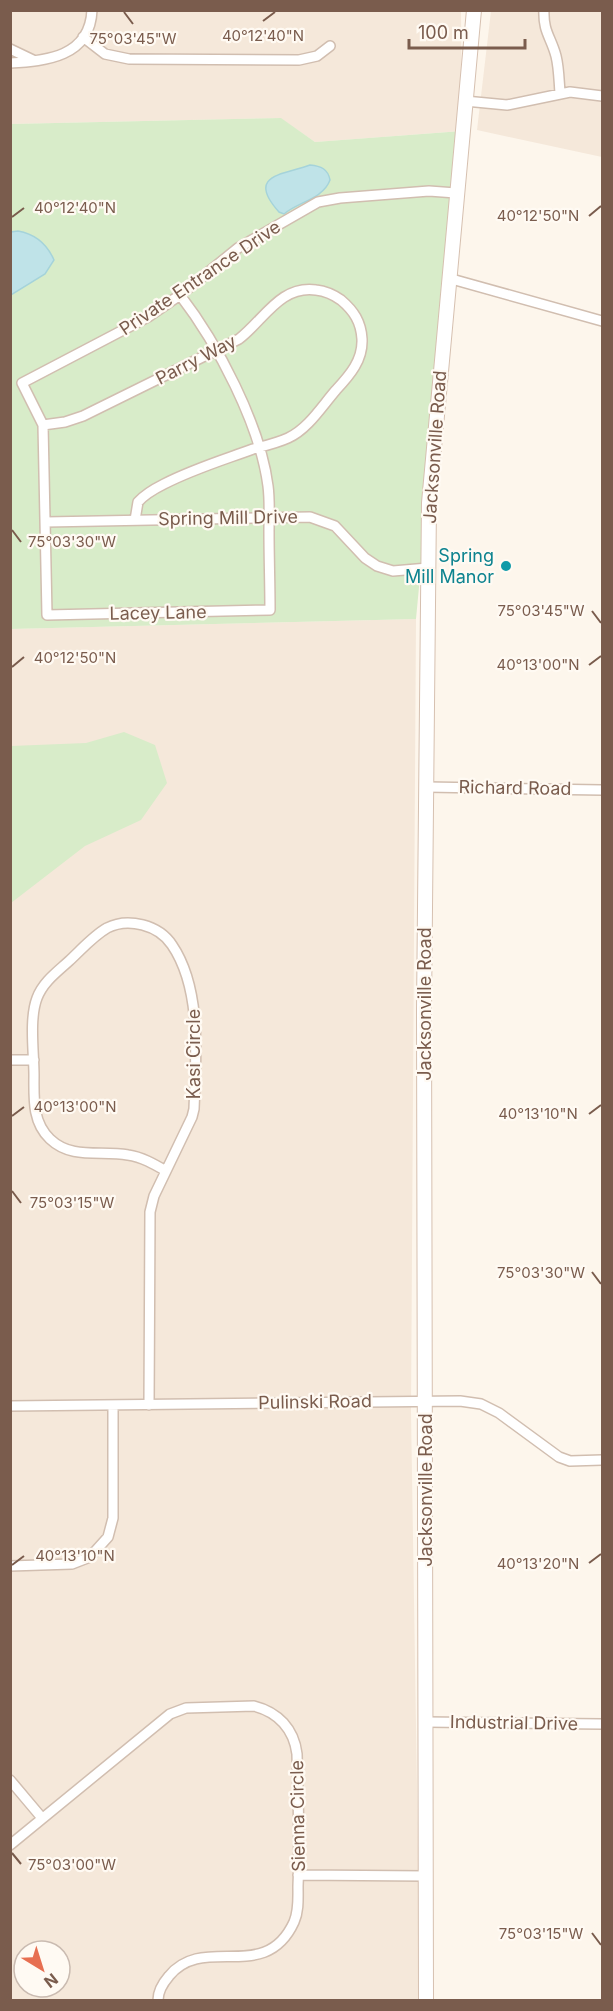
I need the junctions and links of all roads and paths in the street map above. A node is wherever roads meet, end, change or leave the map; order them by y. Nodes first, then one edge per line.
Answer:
1 (92, 10) edge
2 (474, 10) edge
3 (544, 10) edge
4 (83, 37) junction
5 (330, 46) dead end
6 (10, 49) edge
7 (36, 61) junction
8 (10, 63) edge
9 (560, 93) junction
10 (603, 96) edge
11 (465, 101) junction
12 (456, 193) junction
13 (448, 278) junction
14 (180, 295) junction
15 (603, 321) edge
16 (216, 350) junction
17 (44, 425) junction
18 (259, 447) junction
19 (269, 517) junction
20 (135, 520) junction
21 (46, 522) junction
22 (428, 568) junction
23 (426, 787) junction
24 (603, 790) edge
25 (10, 1060) edge
26 (34, 1060) junction
27 (166, 1171) junction
28 (426, 1402) junction
29 (113, 1405) junction
30 (150, 1405) junction
31 (10, 1406) edge
32 (603, 1461) edge
33 (10, 1566) edge
34 (426, 1722) junction
35 (603, 1724) edge
36 (10, 1780) edge
37 (42, 1818) junction
38 (10, 1845) edge
39 (298, 1875) junction
40 (426, 1876) junction
41 (158, 2001) edge
42 (426, 2001) edge

1 - 4 street
2 - 11 main road, Jacksonville Road
3 - 9 street
4 - 5 street
4 - 7 street
6 - 7 street
7 - 8 street
9 - 10 street
9 - 11 street
11 - 12 main road, Jacksonville Road
12 - 13 main road, Jacksonville Road
12 - 14 street, Private Entrance Drive
13 - 15 street
13 - 22 main road, Jacksonville Road
14 - 16 street
14 - 17 street, Private Entrance Drive
16 - 17 street, Parry Way
16 - 18 street
16 - 18 street, Parry Way
17 - 21 street
18 - 19 street
18 - 20 street, Parry Way
19 - 20 street, Spring Mill Drive
19 - 21 street, Lacey Lane
19 - 22 street, Spring Mill Drive
20 - 21 street, Spring Mill Drive
22 - 23 main road, Jacksonville Road
23 - 24 street, Richard Road
23 - 28 main road, Jacksonville Road
25 - 26 street
26 - 27 street, Kasi Circle
26 - 27 street, Kasi Circle
27 - 30 street, Kasi Circle
28 - 30 street, Pulinski Road
28 - 32 street, Pulinski Road
28 - 34 main road, Jacksonville Road
29 - 30 street, Pulinski Road
29 - 31 street, Pulinski Road
29 - 33 street
34 - 35 street, Industrial Drive
34 - 40 main road, Jacksonville Road
36 - 37 street
37 - 38 street, Sienna Circle
37 - 39 street, Sienna Circle
39 - 40 street
39 - 41 street, Sienna Circle
40 - 42 main road, Jacksonville Road

